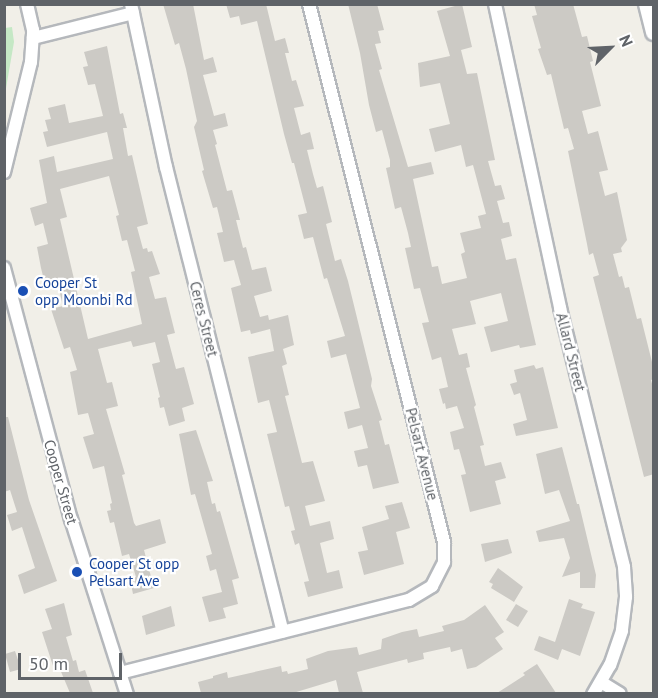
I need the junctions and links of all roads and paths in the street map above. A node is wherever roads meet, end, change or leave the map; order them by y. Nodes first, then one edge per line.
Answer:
1 (27, 4) edge
2 (309, 4) edge
3 (495, 4) edge
4 (647, 4) edge
5 (132, 9) edge
6 (654, 32) edge
7 (33, 38) junction
8 (5, 167) edge
9 (4, 268) edge
10 (283, 632) junction
11 (120, 673) junction
12 (601, 682) junction
13 (128, 693) edge
14 (593, 693) edge
15 (620, 693) edge

1 - 7 street
2 - 10 street, Pelsart Avenue
3 - 12 street, Allard Street
4 - 6 main road
5 - 7 street
5 - 10 street, Ceres Street
7 - 8 street
9 - 11 street, Cooper Street
10 - 11 street, Pelsart Avenue
11 - 13 street, Cooper Street
12 - 14 street, Allard Street
12 - 15 street

